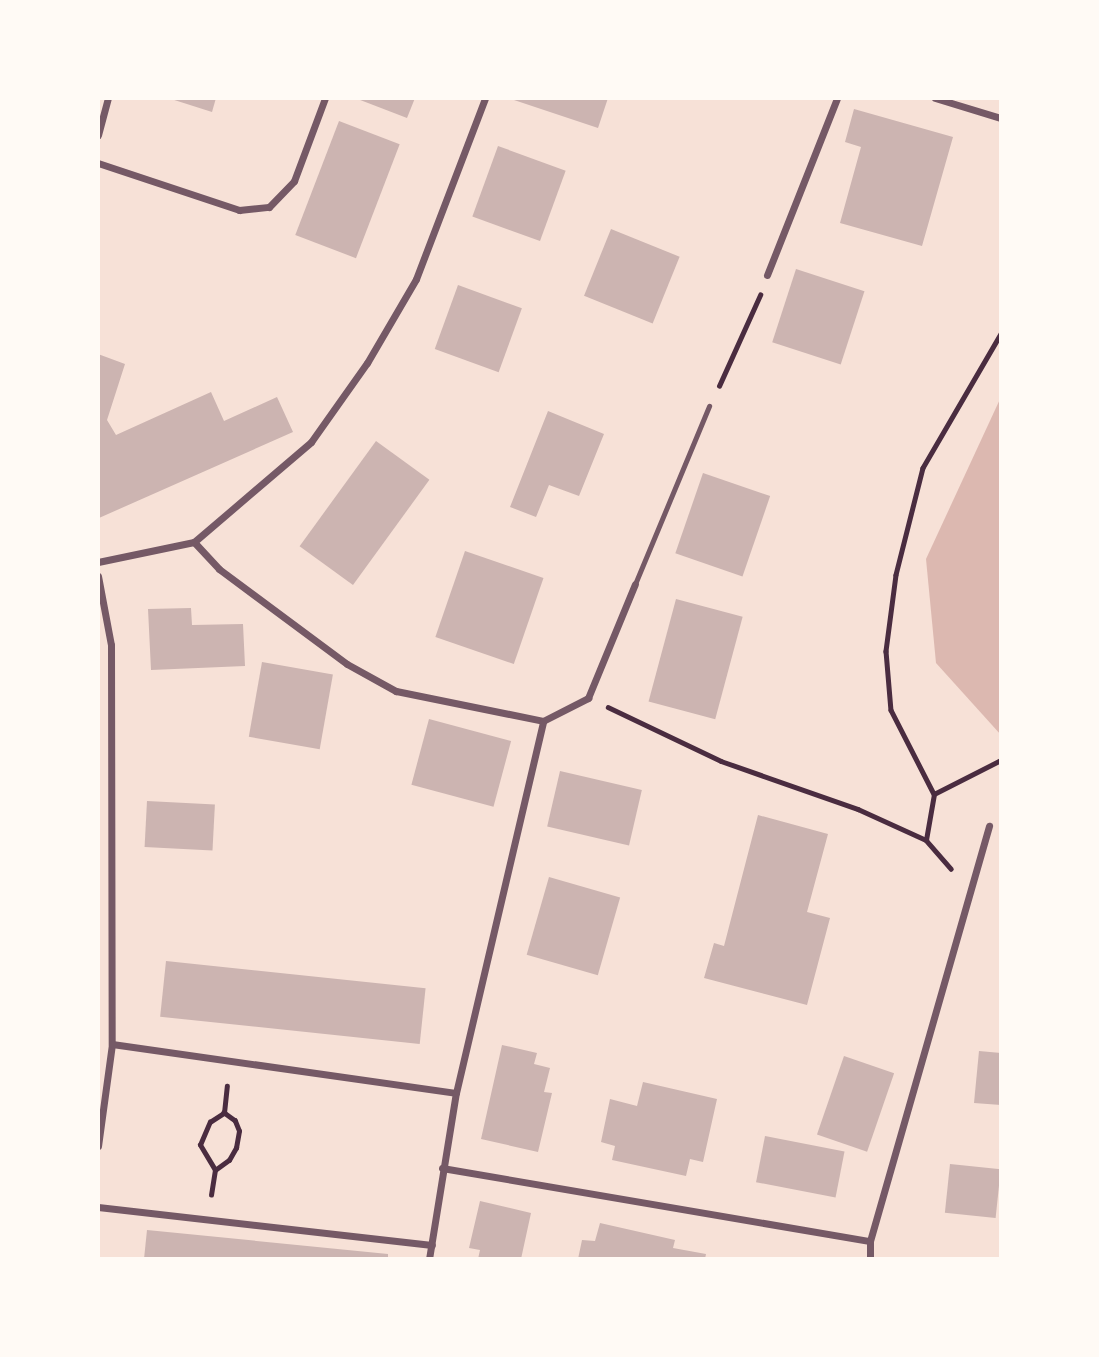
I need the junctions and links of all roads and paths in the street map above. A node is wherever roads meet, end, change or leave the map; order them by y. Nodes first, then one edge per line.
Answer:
1 (108, 98) edge
2 (325, 98) edge
3 (485, 98) edge
4 (837, 98) edge
5 (935, 98) edge
6 (1001, 118) edge
7 (98, 135) edge
8 (98, 163) edge
9 (767, 275) joint
10 (1001, 334) edge
11 (709, 405) joint
12 (194, 541) junction
13 (98, 562) edge
14 (98, 576) edge
15 (635, 584) joint
16 (588, 698) junction
17 (543, 721) junction
18 (1001, 760) edge
19 (934, 794) junction
20 (989, 826) dead end
21 (926, 840) junction
22 (969, 889) junction
23 (112, 1044) junction
24 (229, 1061) junction
25 (456, 1093) junction
26 (225, 1112) junction
27 (98, 1146) edge
28 (442, 1168) junction
29 (215, 1170) junction
30 (98, 1207) edge
31 (207, 1220) junction
32 (870, 1241) junction
33 (432, 1245) junction
34 (429, 1259) edge
35 (870, 1259) edge

1 - 7 street
2 - 8 street
3 - 12 street
4 - 9 street
5 - 6 street
9 - 11 path
10 - 19 path
11 - 15 lane
12 - 13 street
12 - 17 street
14 - 23 street
15 - 16 street
16 - 17 street
16 - 21 path
17 - 25 street
18 - 19 path
19 - 21 path
20 - 22 street
21 - 22 path
22 - 32 street
23 - 24 street
23 - 27 street
24 - 25 street
24 - 26 path
25 - 28 street
26 - 29 path
26 - 29 path
28 - 32 street
28 - 33 street
29 - 31 path
30 - 31 street
31 - 33 street
32 - 35 street
33 - 34 street

